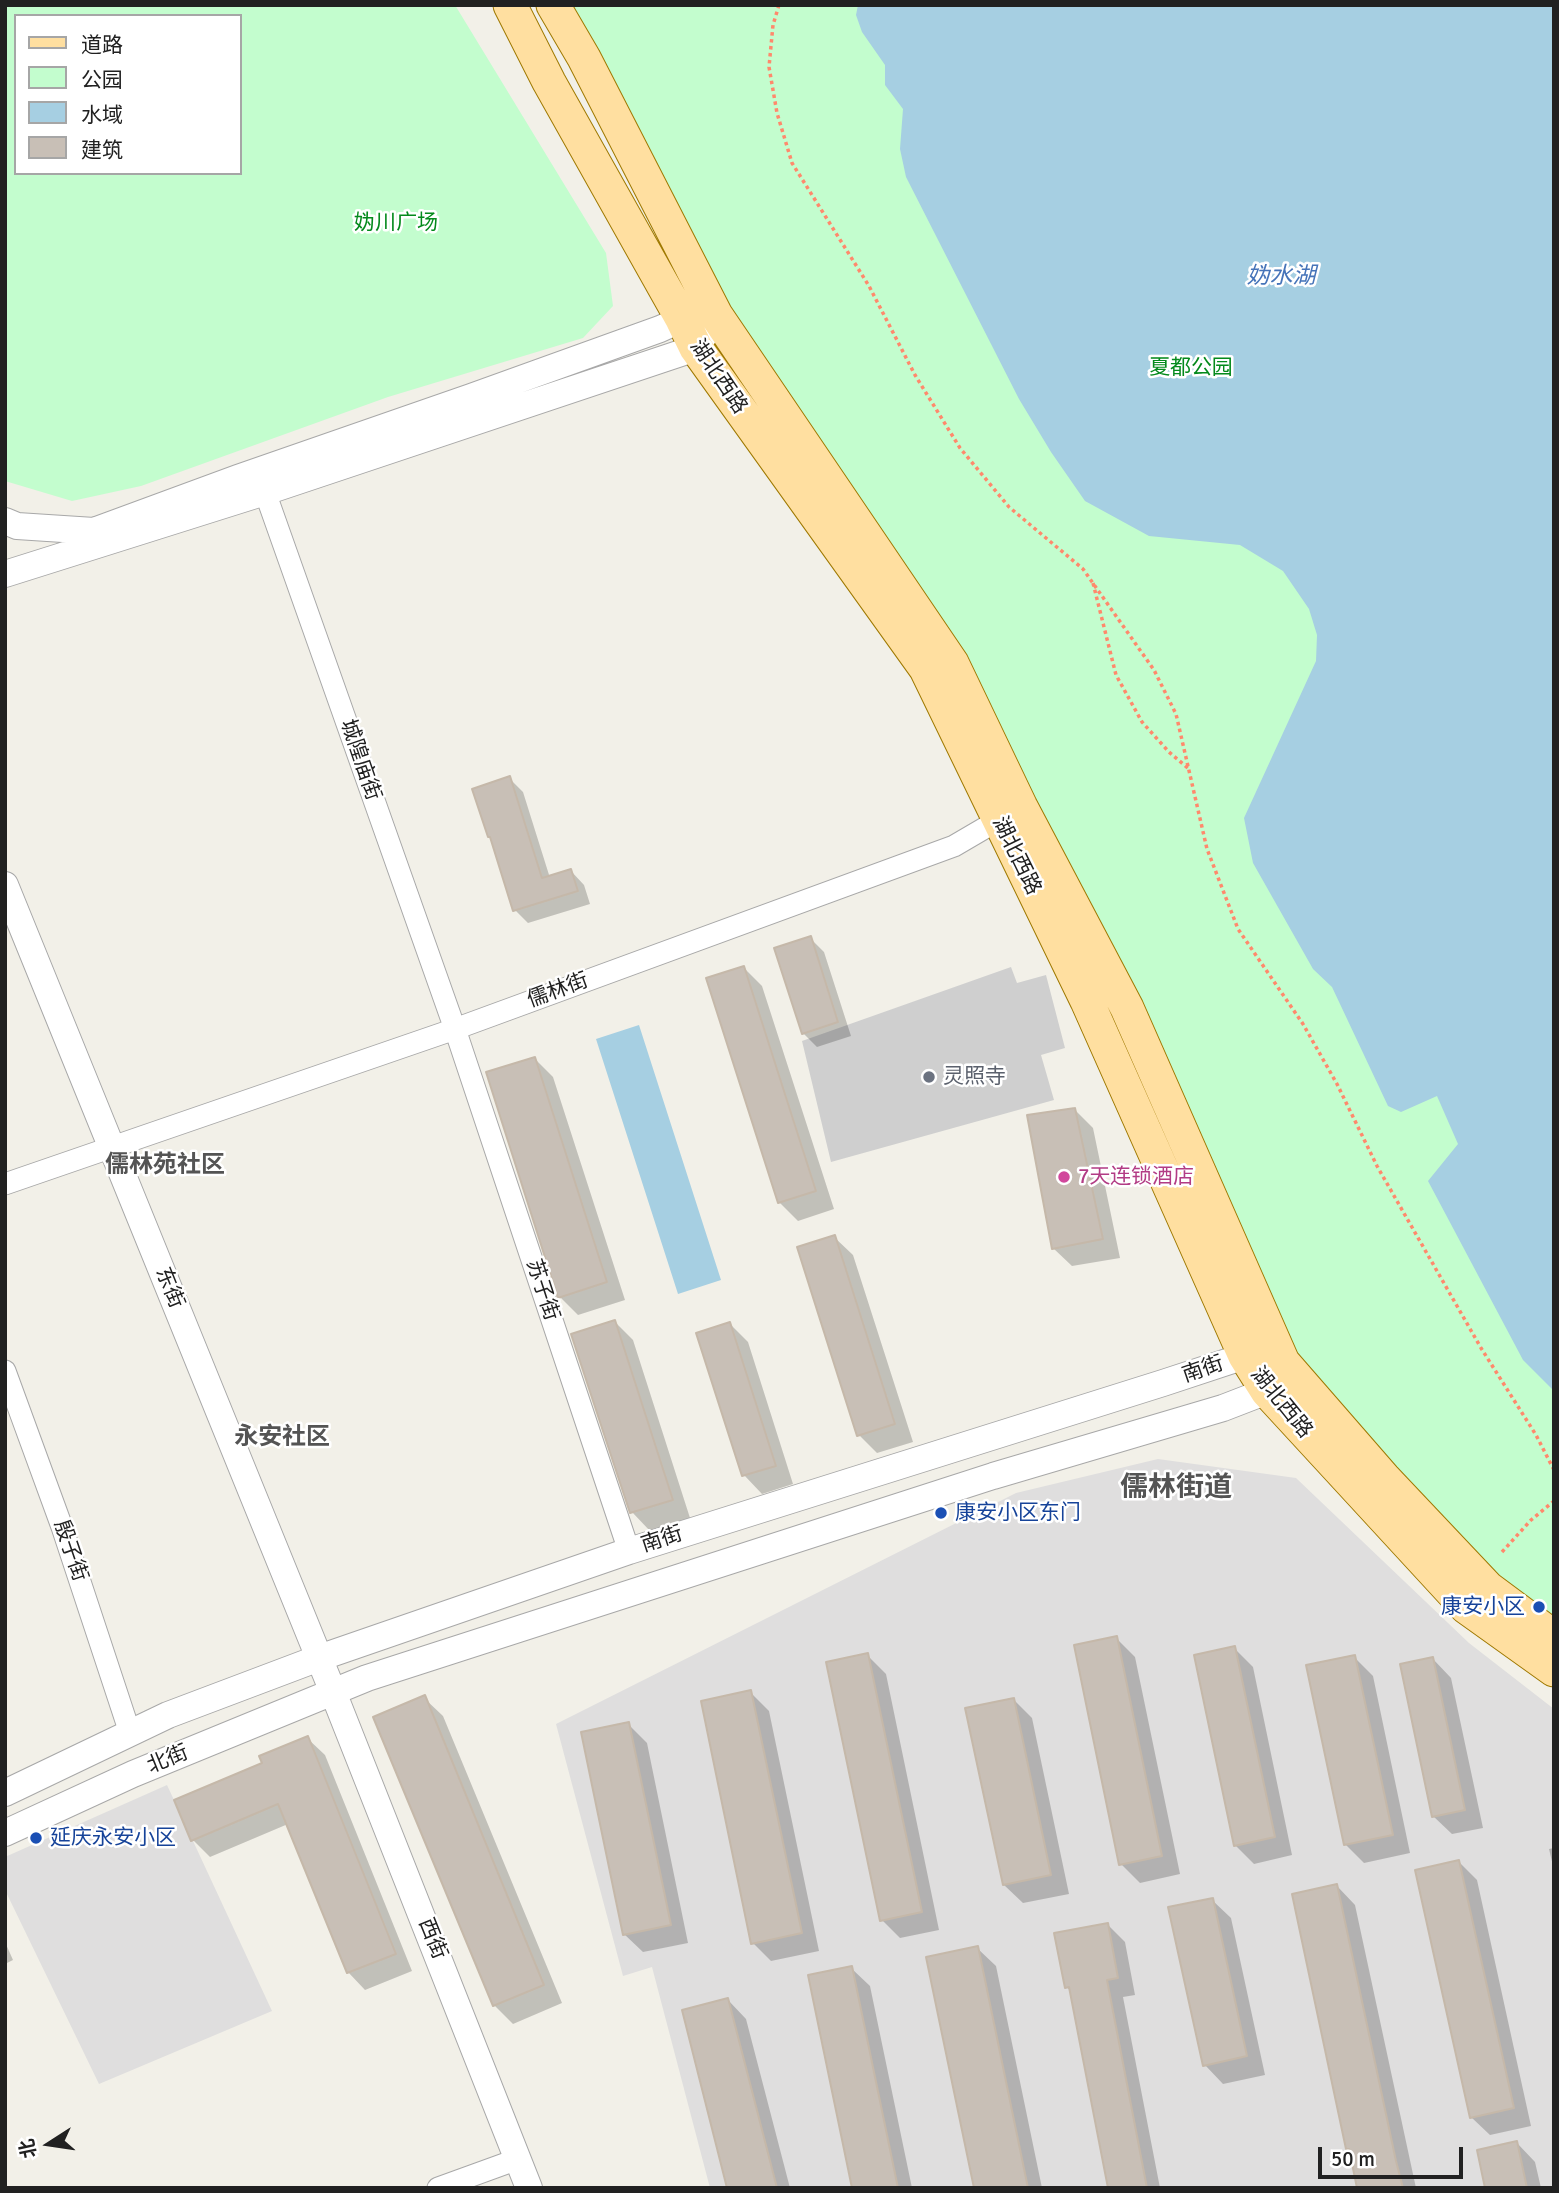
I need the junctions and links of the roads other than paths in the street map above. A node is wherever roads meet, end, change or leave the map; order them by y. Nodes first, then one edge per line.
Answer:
1 (510, 5) edge
2 (553, 5) edge
3 (716, 316) junction
4 (682, 319) junction
5 (696, 348) junction
6 (265, 492) junction
7 (5, 522) edge
8 (5, 574) edge
9 (1009, 813) junction
10 (5, 885) edge
11 (455, 1029) junction
12 (112, 1147) junction
13 (5, 1184) edge
14 (1245, 1356) junction
15 (1283, 1362) junction
16 (5, 1371) edge
17 (1267, 1391) junction
18 (629, 1551) junction
19 (1554, 1637) edge
20 (319, 1658) junction
21 (1554, 1670) edge
22 (333, 1692) junction
23 (130, 1733) junction
24 (5, 1793) edge
25 (5, 1833) edge
26 (518, 2159) junction
27 (438, 2188) edge
28 (529, 2188) edge

1 - 4 main road, 湖北西路
2 - 3 main road, 湖北西路
3 - 4 street
3 - 5 street
3 - 9 main road, 湖北西路
4 - 5 main road, 湖北西路
4 - 7 street
5 - 6 street
5 - 9 main road, 湖北西路
6 - 8 street
6 - 11 street, 城隍庙街
9 - 11 street, 儒林街
9 - 14 main road, 湖北西路
9 - 15 main road, 湖北西路
10 - 12 street, 东街
11 - 12 street, 儒林街
11 - 18 street, 苏子街
12 - 13 street, 儒林街
12 - 20 street, 东街
14 - 15 street, 南街
14 - 17 main road, 湖北西路
14 - 18 street, 南街
15 - 17 street
15 - 19 main road, 湖北西路
16 - 23 street, 殷子街
17 - 21 main road, 湖北西路
17 - 22 street, 南街
18 - 20 street, 南街
20 - 22 street, 东街
20 - 23 street, 北街
22 - 25 street, 北街
22 - 26 street, 西街
23 - 24 street, 北街
26 - 27 street
26 - 28 street, 西街

